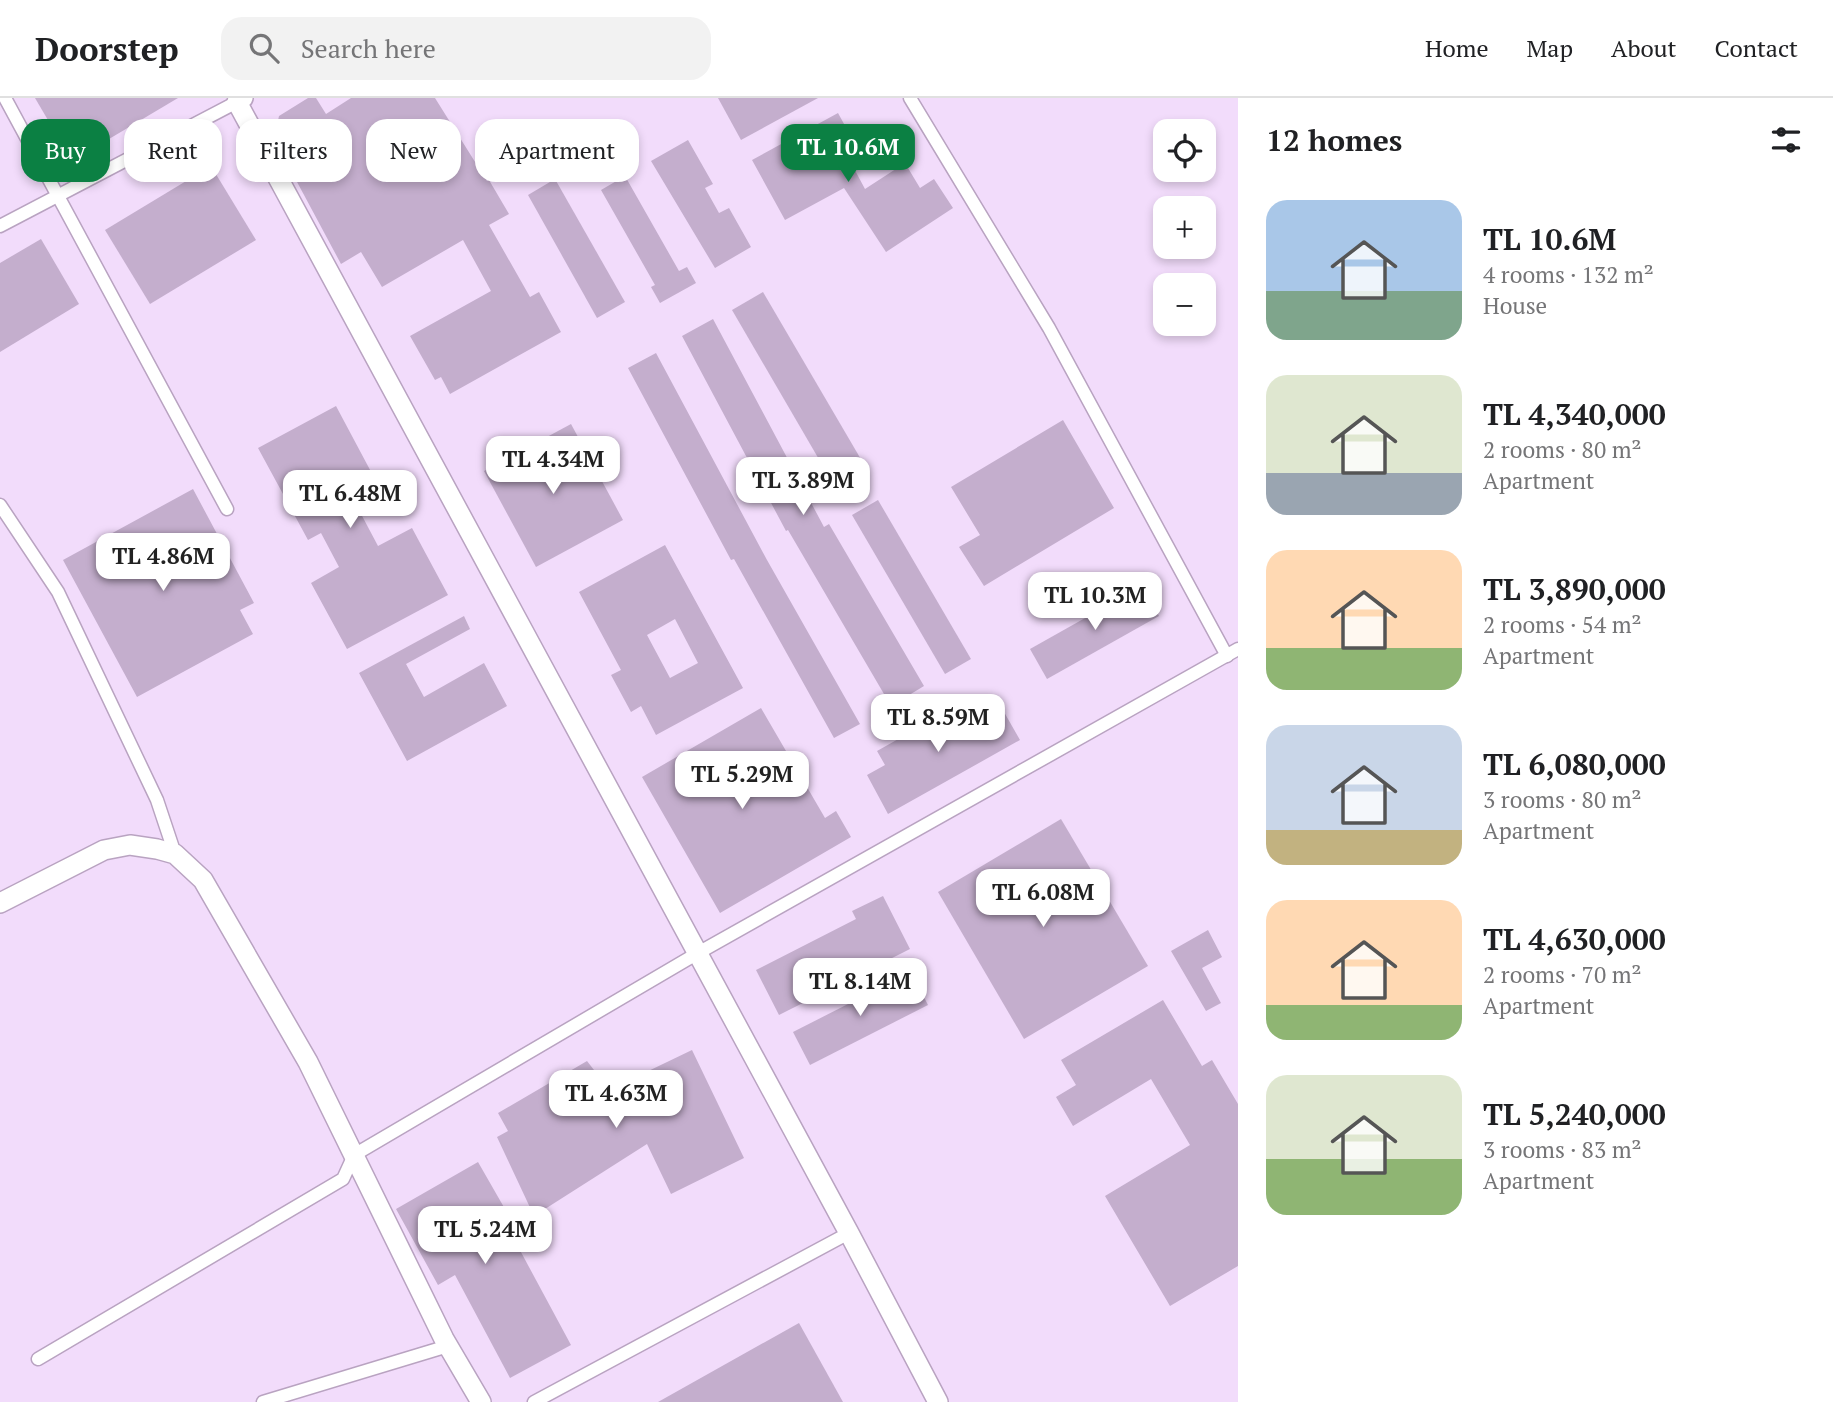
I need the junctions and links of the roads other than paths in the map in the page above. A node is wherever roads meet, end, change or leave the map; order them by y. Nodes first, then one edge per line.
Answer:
1 (5, 98) edge
2 (910, 98) edge
3 (238, 99) edge
4 (59, 195) junction
5 (0, 226) edge
6 (0, 505) edge
7 (227, 509) dead end
8 (1232, 652) edge
9 (175, 854) junction
10 (0, 903) edge
11 (698, 953) junction
12 (354, 1155) junction
13 (849, 1233) junction
14 (448, 1346) junction
15 (38, 1359) dead end
16 (263, 1402) edge
17 (481, 1402) edge
18 (534, 1402) edge
19 (937, 1402) edge

1 - 4 street
2 - 8 street
3 - 4 street
3 - 11 street
4 - 5 street
4 - 7 street
6 - 9 street
8 - 11 street
9 - 10 street
9 - 12 street
11 - 12 street
11 - 13 street
12 - 14 street
12 - 15 street
13 - 18 street
13 - 19 street
14 - 16 street
14 - 17 street

